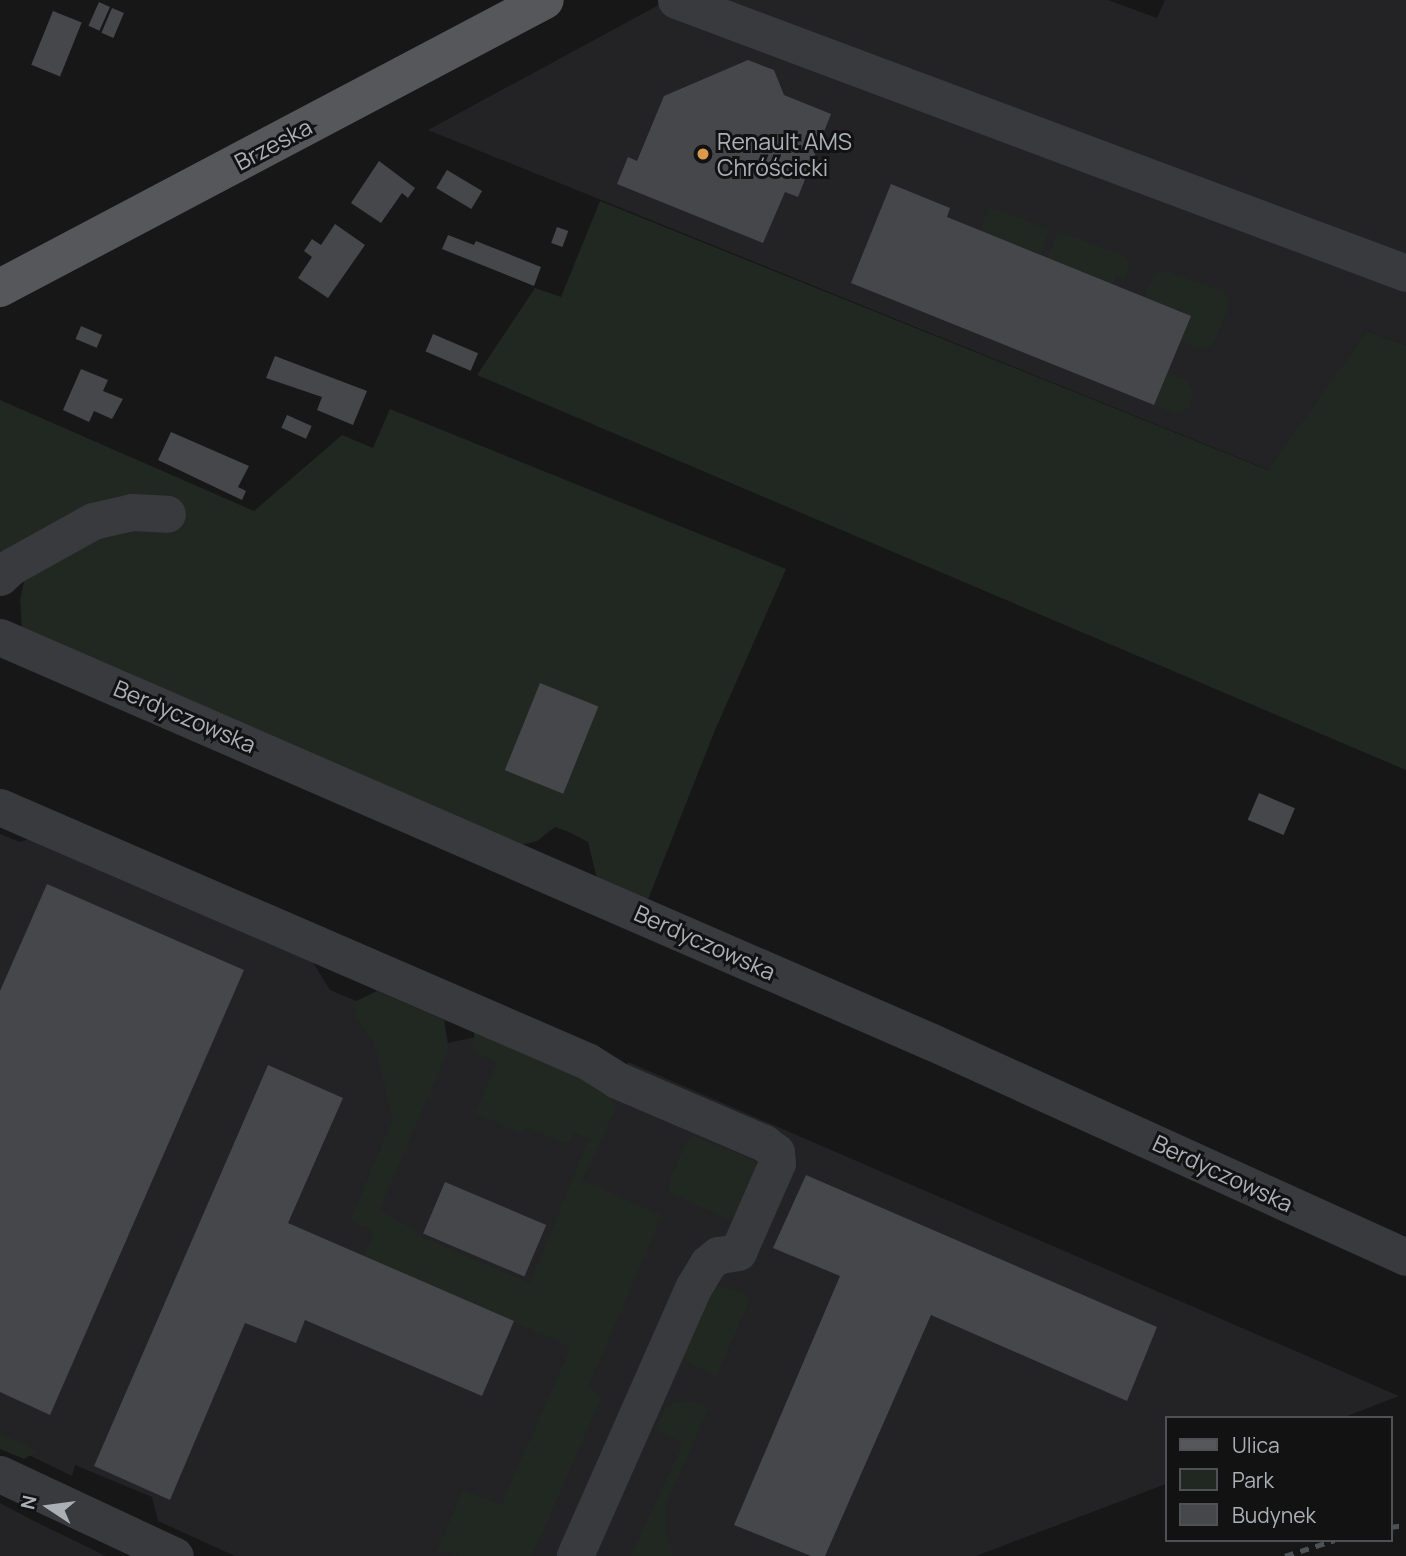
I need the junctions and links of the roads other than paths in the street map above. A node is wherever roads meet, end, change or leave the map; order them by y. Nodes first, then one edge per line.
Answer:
1 (545, 0) edge
2 (676, 0) edge
3 (1406, 273) edge
4 (0, 288) edge
5 (167, 514) dead end
6 (0, 577) edge
7 (0, 637) edge
8 (0, 807) edge
9 (1406, 1257) edge
10 (0, 1474) edge
11 (175, 1556) edge
12 (575, 1556) edge

1 - 4 main road, Brzeska
2 - 3 street
5 - 6 street
7 - 9 street, Berdyczowska
8 - 12 street
10 - 11 street

